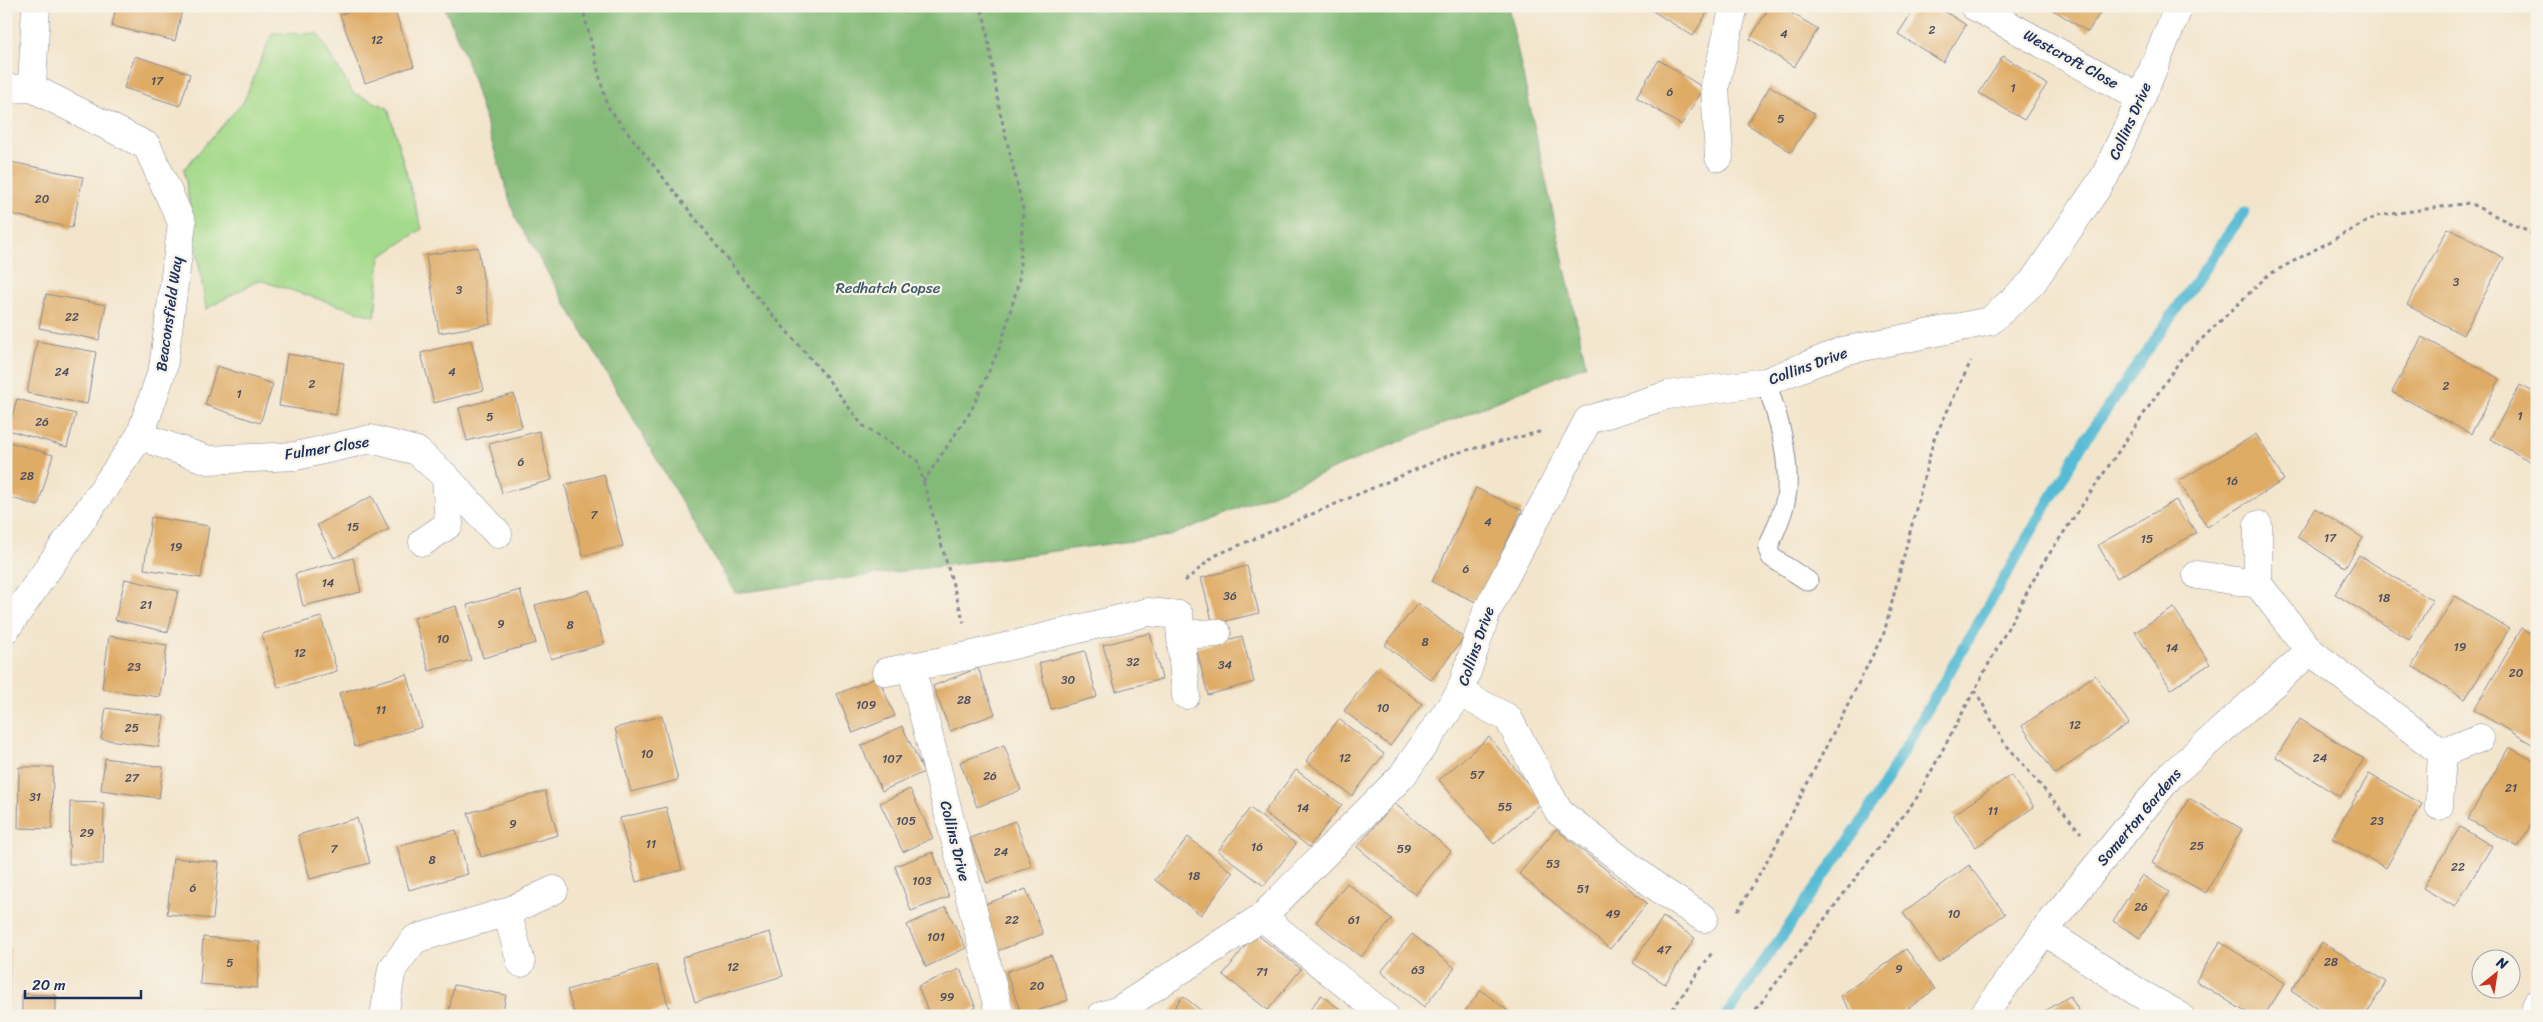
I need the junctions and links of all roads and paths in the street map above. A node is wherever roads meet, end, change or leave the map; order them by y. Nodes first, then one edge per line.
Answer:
1 (36, 6) edge
2 (582, 6) edge
3 (980, 6) edge
4 (1734, 6) edge
5 (1974, 6) edge
6 (2179, 6) edge
7 (19, 88) edge
8 (2141, 98) junction
9 (1718, 157) dead end
10 (2537, 236) edge
11 (1990, 321) junction
12 (1766, 382) junction
13 (1588, 420) junction
14 (140, 436) junction
15 (446, 477) junction
16 (922, 483) junction
17 (2258, 525) dead end
18 (498, 534) dead end
19 (423, 542) dead end
20 (2197, 575) dead end
21 (1808, 581) dead end
22 (2258, 584) junction
23 (1148, 612) junction
24 (6, 629) edge
25 (1218, 633) dead end
26 (1181, 635) junction
27 (2310, 651) junction
28 (968, 656) junction
29 (1975, 690) junction
30 (1460, 693) junction
31 (1186, 695) dead end
32 (2480, 738) dead end
33 (2442, 753) junction
34 (2439, 806) dead end
35 (2103, 859) junction
36 (554, 890) dead end
37 (507, 912) junction
38 (1262, 917) junction
39 (1704, 918) dead end
40 (1734, 918) dead end
41 (2044, 931) junction
42 (1714, 950) dead end
43 (522, 964) dead end
44 (2537, 1004) edge
45 (1114, 1014) edge
46 (384, 1016) edge
47 (1000, 1016) edge
48 (1385, 1016) edge
49 (1668, 1016) edge
50 (1751, 1016) edge
51 (1983, 1016) edge
52 (2180, 1016) edge
53 (2534, 1016) edge

1 - 7 street
2 - 16 path
3 - 16 path
4 - 9 street
5 - 8 street, Westcroft Close
6 - 8 street, Collins Drive
7 - 14 street, Beaconsfield Way
8 - 11 street, Collins Drive
10 - 29 path
11 - 12 street, Collins Drive
11 - 40 path
12 - 13 street, Collins Drive
12 - 21 lane
13 - 23 path
13 - 30 street, Collins Drive
14 - 15 street, Fulmer Close
14 - 24 street, Beaconsfield Way
15 - 18 street, Fulmer Close
15 - 19 street
16 - 28 path
17 - 22 street
20 - 22 street
22 - 27 street
23 - 26 street, Collins Drive
23 - 28 street, Collins Drive
25 - 26 street
26 - 31 street, Collins Drive
27 - 33 street
27 - 35 street, Somerton Gardens
28 - 47 street, Collins Drive
29 - 35 path
29 - 50 path
30 - 38 street, Collins Drive
30 - 39 street, Collins Drive
32 - 33 street
33 - 34 street
35 - 41 street, Somerton Gardens
36 - 37 street
37 - 43 street
37 - 46 street
38 - 45 street, Collins Drive
38 - 48 street
41 - 51 street, Somerton Gardens
41 - 52 street
42 - 49 path
44 - 53 street

